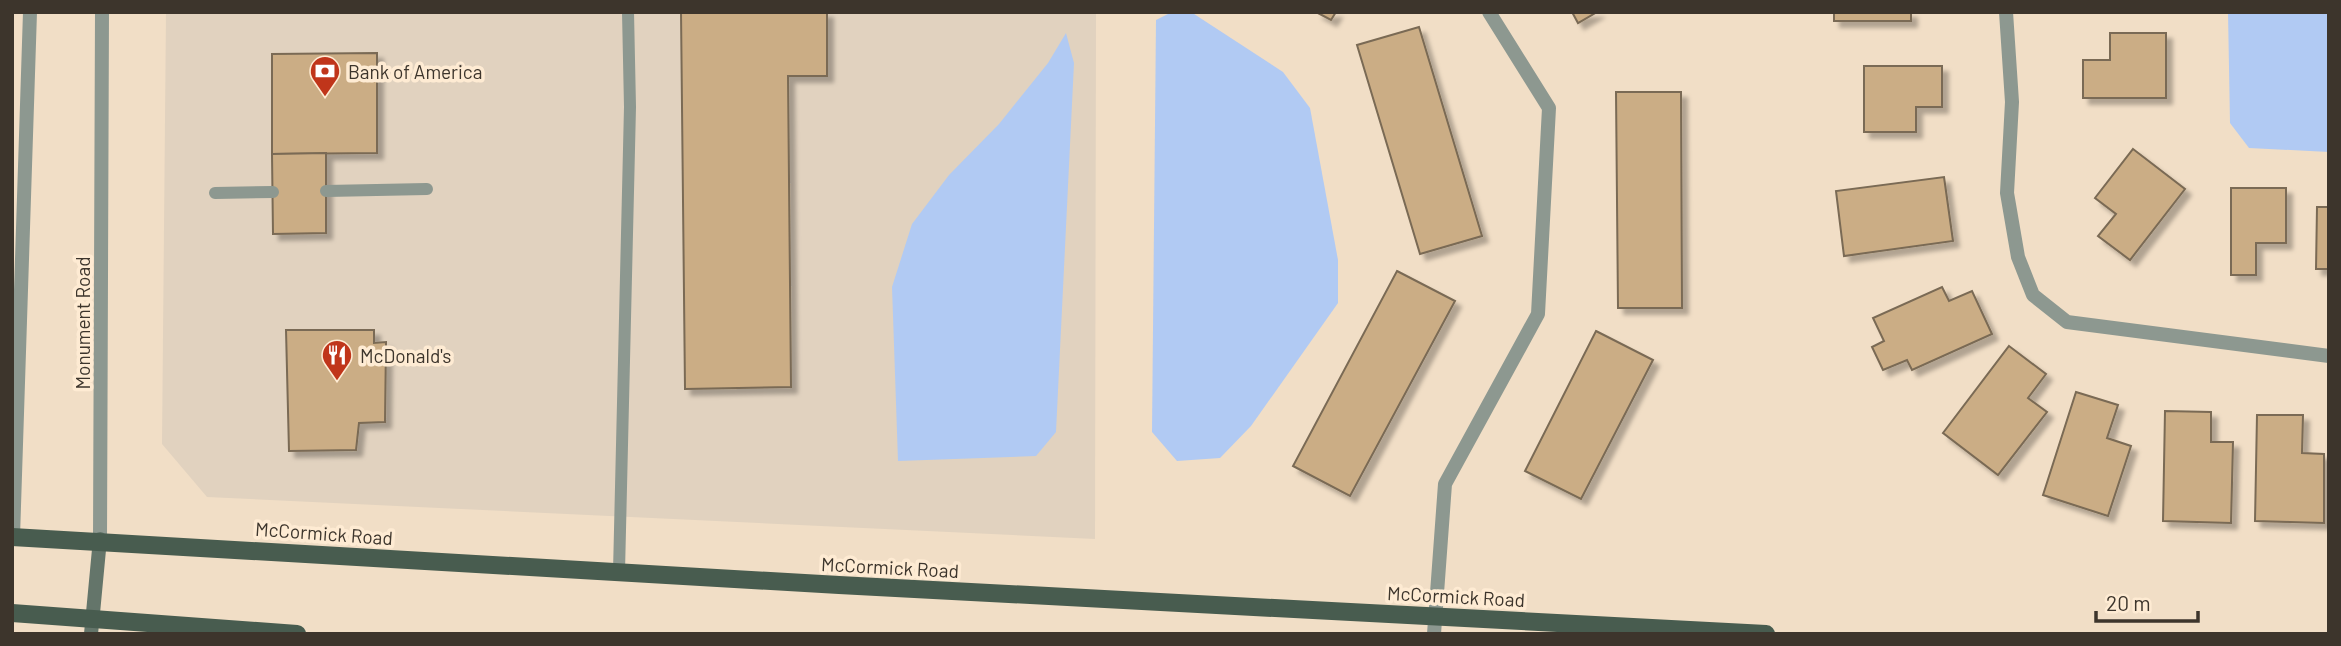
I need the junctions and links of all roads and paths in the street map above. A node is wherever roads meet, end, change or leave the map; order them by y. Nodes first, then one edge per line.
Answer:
1 (30, 12) edge
2 (102, 12) edge
3 (628, 12) edge
4 (1489, 12) edge
5 (2006, 12) edge
6 (427, 190) dead end
7 (326, 191) dead end
8 (273, 192) dead end
9 (215, 193) dead end
10 (2329, 356) edge
11 (12, 538) edge
12 (100, 540) junction
13 (619, 572) junction
14 (12, 613) edge
15 (1436, 625) edge
16 (92, 627) edge
17 (297, 634) edge
18 (1766, 634) edge

1 - 11 street
2 - 12 street, Monument Road
3 - 13 lane
4 - 15 street
5 - 10 street
6 - 7 lane
8 - 9 lane
11 - 12 main road, McCormick Road
12 - 13 main road, McCormick Road
12 - 16 main road, Monument Road
13 - 15 main road, McCormick Road
14 - 16 main road
15 - 18 main road, McCormick Road
16 - 17 main road

